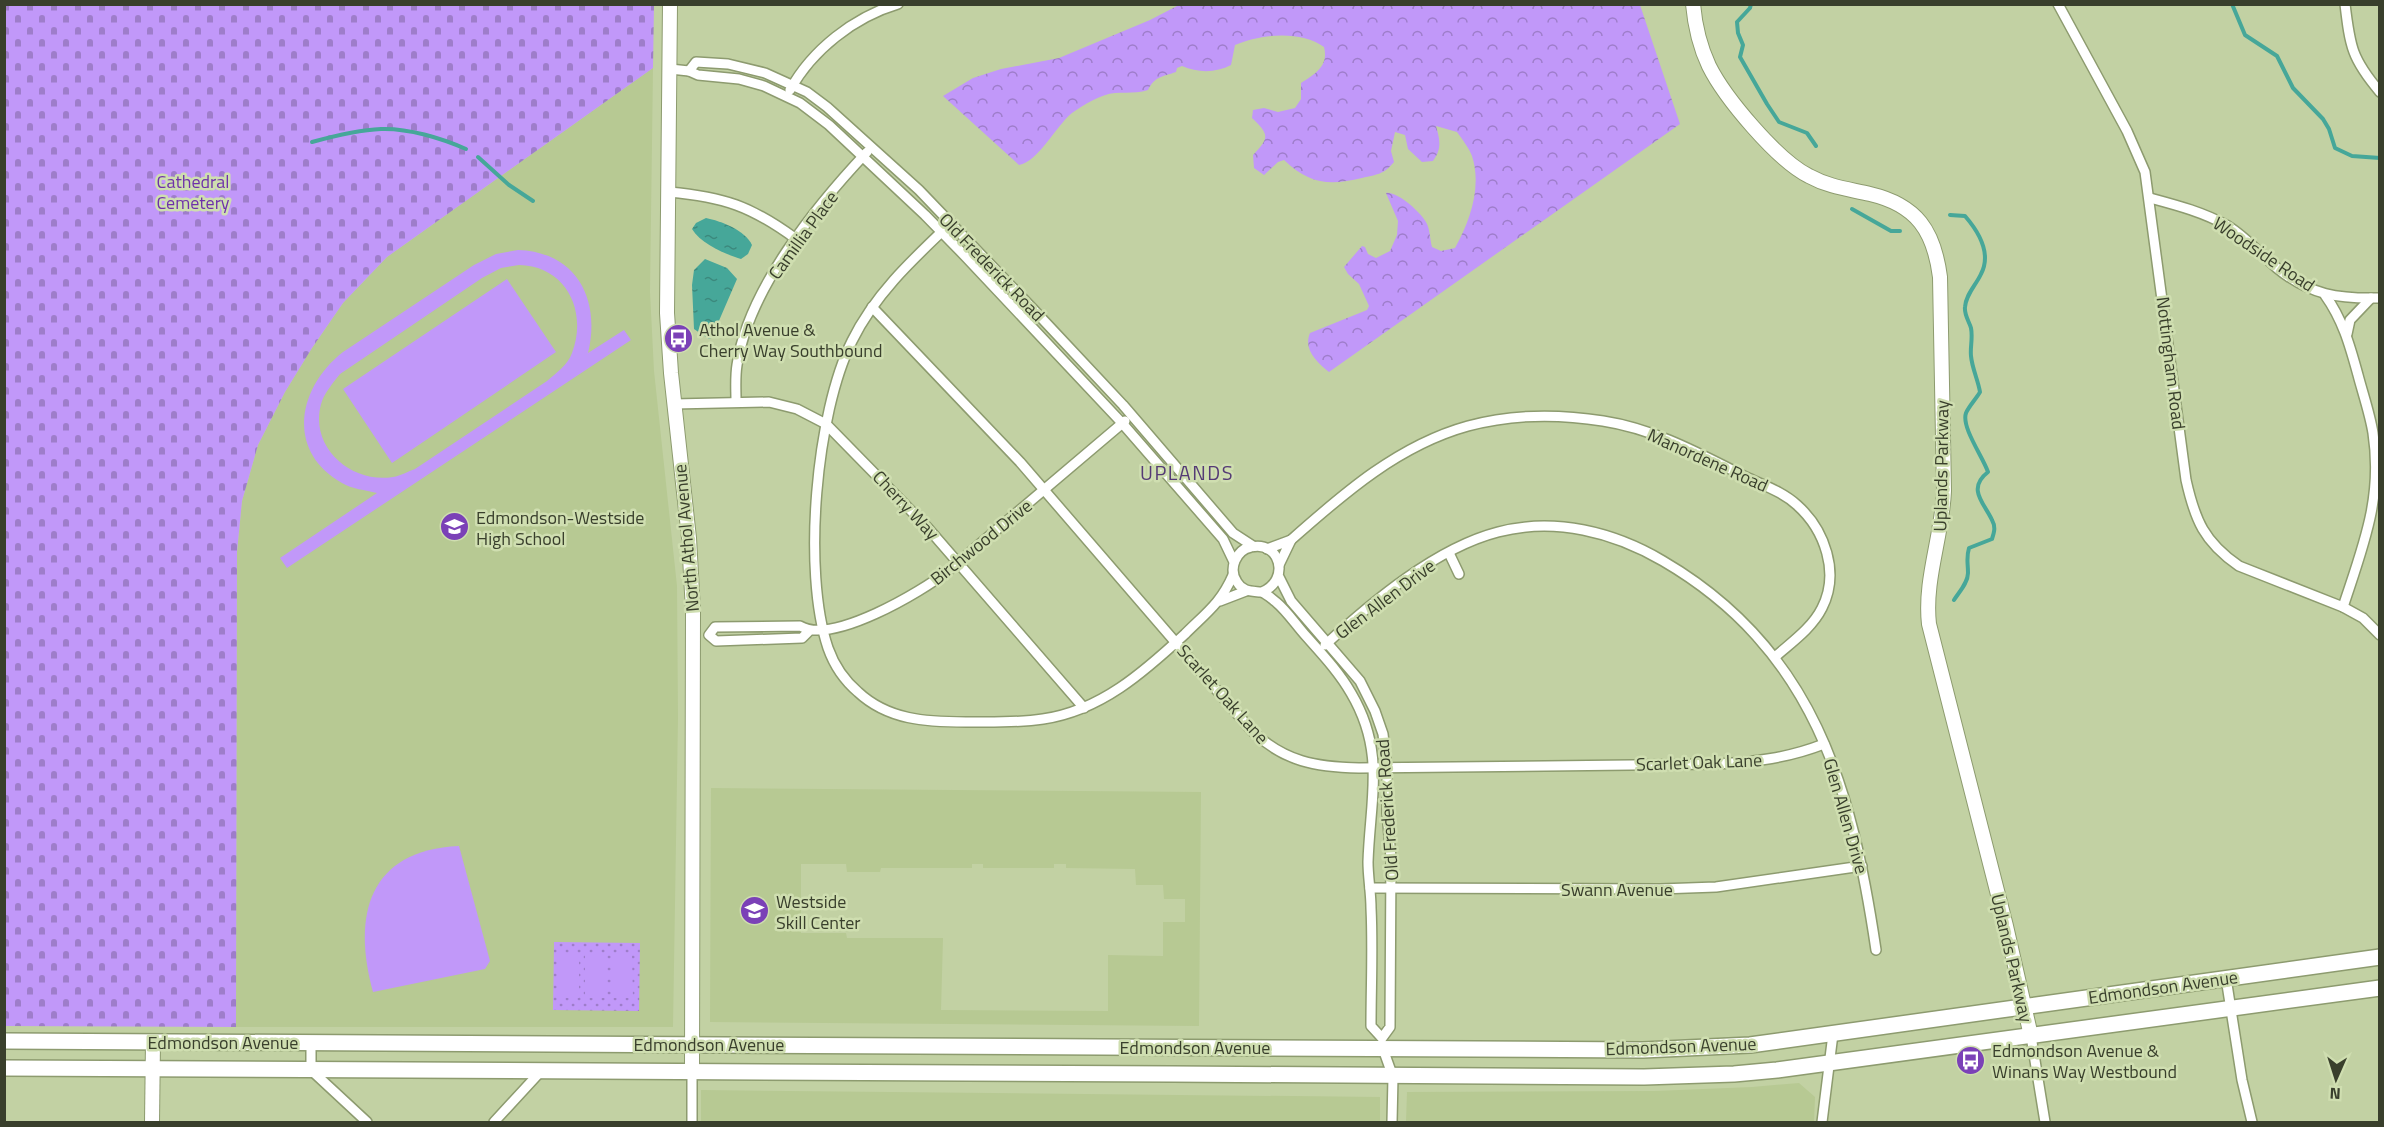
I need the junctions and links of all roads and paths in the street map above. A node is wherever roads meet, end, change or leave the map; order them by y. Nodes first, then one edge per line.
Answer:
1 (670, 4) edge
2 (898, 4) edge
3 (1693, 4) edge
4 (2058, 4) edge
5 (2345, 4) edge
6 (670, 69) junction
7 (689, 71) junction
8 (793, 85) junction
9 (2379, 92) edge
10 (787, 96) junction
11 (872, 147) junction
12 (863, 156) junction
13 (669, 192) junction
14 (2150, 198) junction
15 (951, 223) junction
16 (941, 232) junction
17 (796, 239) junction
18 (2325, 295) junction
19 (2375, 298) edge
20 (872, 307) junction
21 (2347, 334) junction
22 (736, 401) junction
23 (674, 404) junction
24 (1132, 415) junction
25 (1122, 423) junction
26 (826, 424) junction
27 (1044, 490) junction
28 (1291, 540) junction
29 (1253, 546) junction
30 (1267, 549) junction
31 (1449, 553) junction
32 (958, 562) junction
33 (1234, 562) junction
34 (1279, 565) junction
35 (1459, 574) dead end
36 (1233, 575) junction
37 (1279, 577) junction
38 (1246, 591) junction
39 (1262, 592) junction
40 (1220, 601) junction
41 (2343, 607) junction
42 (823, 630) junction
43 (809, 632) junction
44 (693, 635) junction
45 (709, 635) junction
46 (2379, 635) edge
47 (1176, 642) junction
48 (1328, 642) junction
49 (1318, 651) junction
50 (1776, 656) junction
51 (1084, 708) junction
52 (1824, 744) junction
53 (1373, 768) junction
54 (1387, 768) junction
55 (1862, 866) junction
56 (1370, 888) junction
57 (1392, 888) junction
58 (1876, 950) dead end
59 (2379, 957) edge
60 (2226, 978) junction
61 (2379, 988) edge
62 (2025, 1007) junction
63 (2231, 1008) junction
64 (1833, 1034) junction
65 (2031, 1036) junction
66 (4, 1041) edge
67 (153, 1042) junction
68 (311, 1042) junction
69 (1382, 1043) junction
70 (692, 1044) junction
71 (1830, 1063) junction
72 (4, 1068) edge
73 (153, 1069) junction
74 (311, 1070) junction
75 (542, 1070) junction
76 (692, 1071) junction
77 (1393, 1077) junction
78 (152, 1122) edge
79 (367, 1122) edge
80 (494, 1122) edge
81 (692, 1122) edge
82 (1392, 1122) edge
83 (1822, 1122) edge
84 (2045, 1122) edge
85 (2252, 1122) edge

1 - 6 street, North Athol Avenue
2 - 8 street
3 - 62 street, Uplands Parkway
4 - 14 street, Nottingham Road
5 - 9 street
6 - 7 street, Old Frederick Road
6 - 13 street, North Athol Avenue
7 - 8 street, Old Frederick Road
7 - 10 street, Old Frederick Road
8 - 10 street
8 - 11 street, Old Frederick Road
10 - 12 street, Old Frederick Road
11 - 12 street, Camillia Place
11 - 15 street, Old Frederick Road
12 - 16 street, Old Frederick Road
12 - 17 street, Camillia Place
13 - 17 street
13 - 23 street, North Athol Avenue
14 - 18 street, Woodside Road
14 - 41 street, Nottingham Road
15 - 16 street
15 - 24 street, Old Frederick Road
16 - 20 street
16 - 25 street, Old Frederick Road
17 - 22 street, Camillia Place
18 - 19 street, Woodside Road
18 - 21 street
19 - 21 street
20 - 26 street
20 - 27 street, Scarlet Oak Lane
21 - 41 street
22 - 23 street, Cherry Way
22 - 26 street, Cherry Way
23 - 44 street, North Athol Avenue
24 - 25 street, Birchwood Drive
24 - 29 street, Old Frederick Road
25 - 27 street, Birchwood Drive
25 - 33 street, Old Frederick Road
26 - 32 street, Cherry Way
26 - 42 street
27 - 32 street, Birchwood Drive
27 - 47 street, Scarlet Oak Lane
28 - 30 street, Manordene Road
28 - 34 street, Manordene Road
28 - 50 street, Manordene Road
29 - 30 street, Old Frederick Road
29 - 33 street
30 - 34 street
31 - 35 street
31 - 48 street, Glen Allen Drive
31 - 50 street, Glen Allen Drive
32 - 42 street, Birchwood Drive
32 - 51 street, Cherry Way
33 - 36 street
34 - 37 street, Old Frederick Road
36 - 38 street
36 - 40 street
37 - 39 street
37 - 48 street, Old Frederick Road
38 - 39 street
38 - 40 street
39 - 49 street, Old Frederick Road
40 - 47 street
41 - 46 street, Nottingham Road
42 - 43 street, Birchwood Drive
42 - 51 street
43 - 45 street, Birchwood Drive
43 - 45 street, Birchwood Drive
44 - 45 street, Birchwood Drive
44 - 70 street, North Athol Avenue
47 - 51 street
47 - 53 street, Scarlet Oak Lane
48 - 49 street, Glen Allen Drive
48 - 54 street, Old Frederick Road
49 - 53 street, Old Frederick Road
50 - 52 street, Glen Allen Drive
52 - 54 street, Scarlet Oak Lane
52 - 55 street, Glen Allen Drive
53 - 54 street, Scarlet Oak Lane
53 - 56 street, Old Frederick Road
54 - 57 street, Old Frederick Road
55 - 57 street, Swann Avenue
55 - 58 street, Glen Allen Drive
56 - 57 street, Swann Avenue
56 - 69 street, Old Frederick Road
57 - 69 street, Old Frederick Road
59 - 60 main road, Edmondson Avenue
60 - 62 main road, Edmondson Avenue
60 - 63 street
61 - 63 main road, Edmondson Avenue
62 - 64 main road, Edmondson Avenue
62 - 65 street, Uplands Parkway
63 - 65 main road, Edmondson Avenue
63 - 85 street
64 - 69 main road, Edmondson Avenue
64 - 71 street
65 - 71 main road, Edmondson Avenue
65 - 84 street
66 - 67 main road, Edmondson Avenue
67 - 68 main road, Edmondson Avenue
67 - 73 street
68 - 70 main road, Edmondson Avenue
68 - 74 street
69 - 70 main road, Edmondson Avenue
69 - 77 street, Old Frederick Road
70 - 76 street, North Athol Avenue
71 - 77 main road, Edmondson Avenue
71 - 83 street
72 - 73 main road, Edmondson Avenue
73 - 74 main road, Edmondson Avenue
73 - 78 street
74 - 75 main road, Edmondson Avenue
74 - 79 street
75 - 76 main road, Edmondson Avenue
75 - 80 street
76 - 77 main road, Edmondson Avenue
76 - 81 street
77 - 82 street

